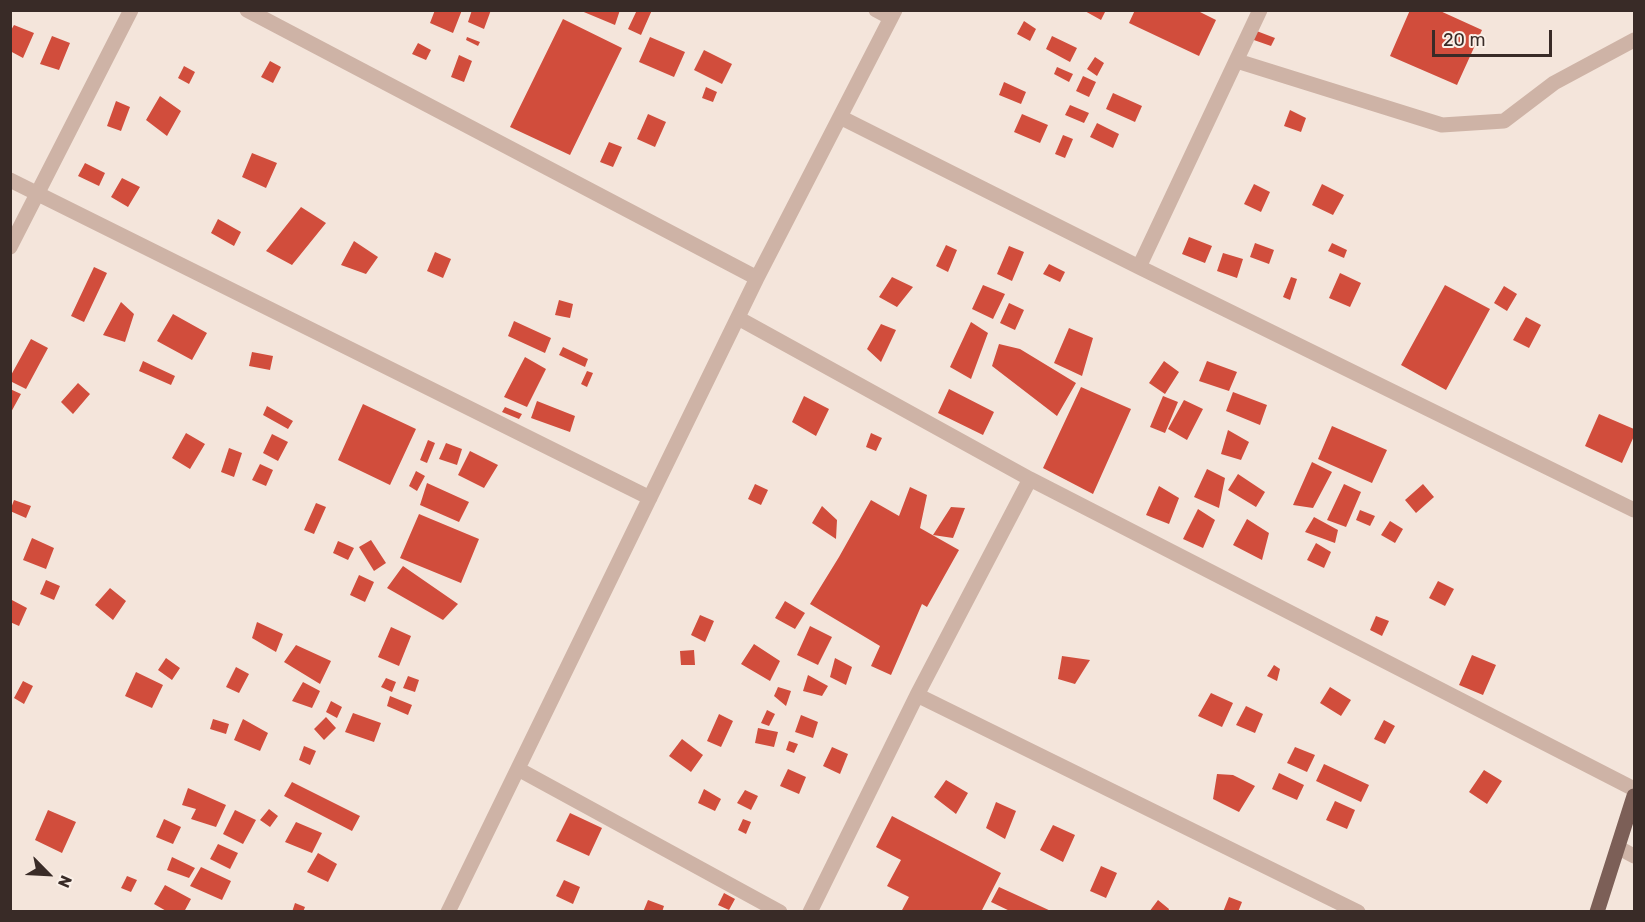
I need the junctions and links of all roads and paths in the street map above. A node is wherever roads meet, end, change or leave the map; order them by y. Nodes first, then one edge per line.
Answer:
1 (131, 10) edge
2 (247, 10) edge
3 (876, 10) edge
4 (1260, 10) edge
5 (893, 14) edge
6 (1635, 40) edge
7 (1237, 61) junction
8 (840, 117) junction
9 (10, 180) edge
10 (38, 193) junction
11 (10, 248) edge
12 (1139, 267) junction
13 (757, 278) junction
14 (738, 318) junction
15 (1030, 479) junction
16 (650, 498) junction
17 (1635, 510) edge
18 (917, 695) junction
19 (518, 769) junction
20 (1635, 789) edge
21 (1635, 796) edge
22 (1619, 848) junction
23 (1635, 856) edge
24 (448, 912) edge
25 (780, 912) edge
26 (810, 912) edge
27 (1358, 912) edge
28 (1598, 912) edge

1 - 10 street
2 - 13 street
3 - 5 street
4 - 7 street
5 - 8 street
6 - 7 street
7 - 12 street
8 - 12 street
8 - 13 street
9 - 10 street
10 - 11 street
10 - 16 street
12 - 17 street
13 - 14 street
14 - 15 street
14 - 16 street
15 - 18 street
15 - 20 street
16 - 19 street
18 - 26 street
18 - 27 street
19 - 24 street
19 - 25 street
21 - 22 main road
22 - 23 street
22 - 28 main road

